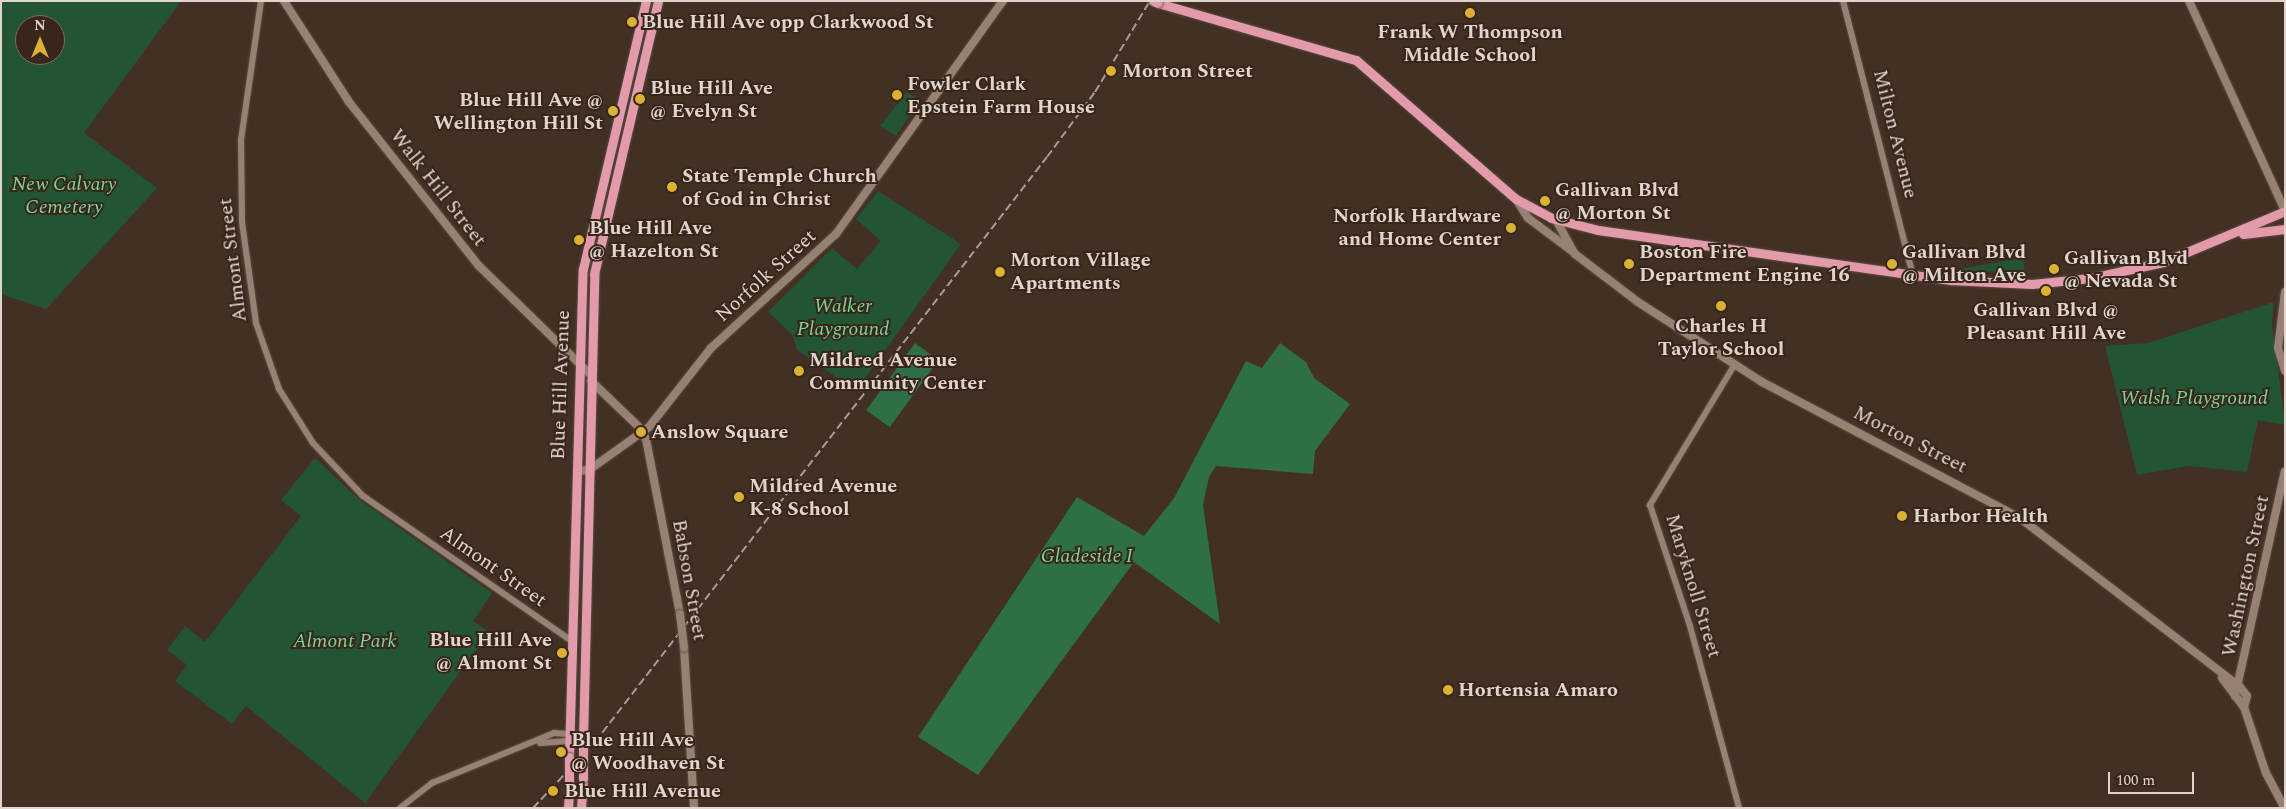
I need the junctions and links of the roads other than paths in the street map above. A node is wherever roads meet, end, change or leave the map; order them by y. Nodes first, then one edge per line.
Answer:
1 (261, 1) edge
2 (284, 1) edge
3 (646, 1) edge
4 (658, 1) edge
5 (1003, 1) edge
6 (1843, 1) edge
7 (2189, 1) edge
8 (1155, 2) edge
9 (1516, 198) junction
10 (2285, 211) edge
11 (1556, 220) junction
12 (2285, 228) edge
13 (2233, 235) junction
14 (1574, 253) junction
15 (1912, 274) junction
16 (2285, 292) edge
17 (579, 363) junction
18 (1735, 364) junction
19 (2285, 371) edge
20 (591, 378) junction
21 (642, 432) junction
22 (576, 470) junction
23 (589, 470) junction
24 (2285, 471) edge
25 (573, 642) junction
26 (2219, 673) junction
27 (2240, 687) junction
28 (2235, 696) junction
29 (2244, 707) junction
30 (570, 736) junction
31 (583, 737) junction
32 (400, 808) edge
33 (568, 808) edge
34 (581, 808) edge
35 (694, 808) edge
36 (1739, 808) edge
37 (2285, 808) edge

1 - 25 street, Almont Street
2 - 17 main road, Walk Hill Street
3 - 17 highway, Blue Hill Avenue
4 - 20 highway, Blue Hill Avenue
5 - 21 main road, Norfolk Street
6 - 15 street, Milton Avenue
7 - 10 main road
8 - 9 highway, Morton Street
9 - 11 highway, Morton Street
9 - 14 main road, Morton Street
10 - 13 highway
11 - 14 main road, Morton Street
11 - 15 highway
12 - 13 highway
13 - 15 highway
14 - 18 main road, Morton Street
16 - 19 main road
17 - 20 main road, Walk Hill Street
17 - 22 highway, Blue Hill Avenue
18 - 26 main road, Morton Street
18 - 36 street, Maryknoll Street
20 - 21 main road
20 - 23 highway, Blue Hill Avenue
21 - 23 main road, Norfolk Street
21 - 35 main road, Babson Street, bridge
22 - 23 main road
22 - 25 highway, Blue Hill Avenue
23 - 31 highway, Blue Hill Avenue
24 - 27 main road, Washington Street
25 - 30 highway, Blue Hill Avenue
26 - 27 main road, Morton Street
26 - 28 main road, Morton Street
27 - 28 main road, Washington Street
27 - 29 main road, Washington Street
28 - 29 main road, Washington Street
29 - 37 main road, Washington Street
30 - 31 street
30 - 32 street
30 - 33 highway, Blue Hill Avenue, bridge
31 - 34 highway, Blue Hill Avenue, bridge

